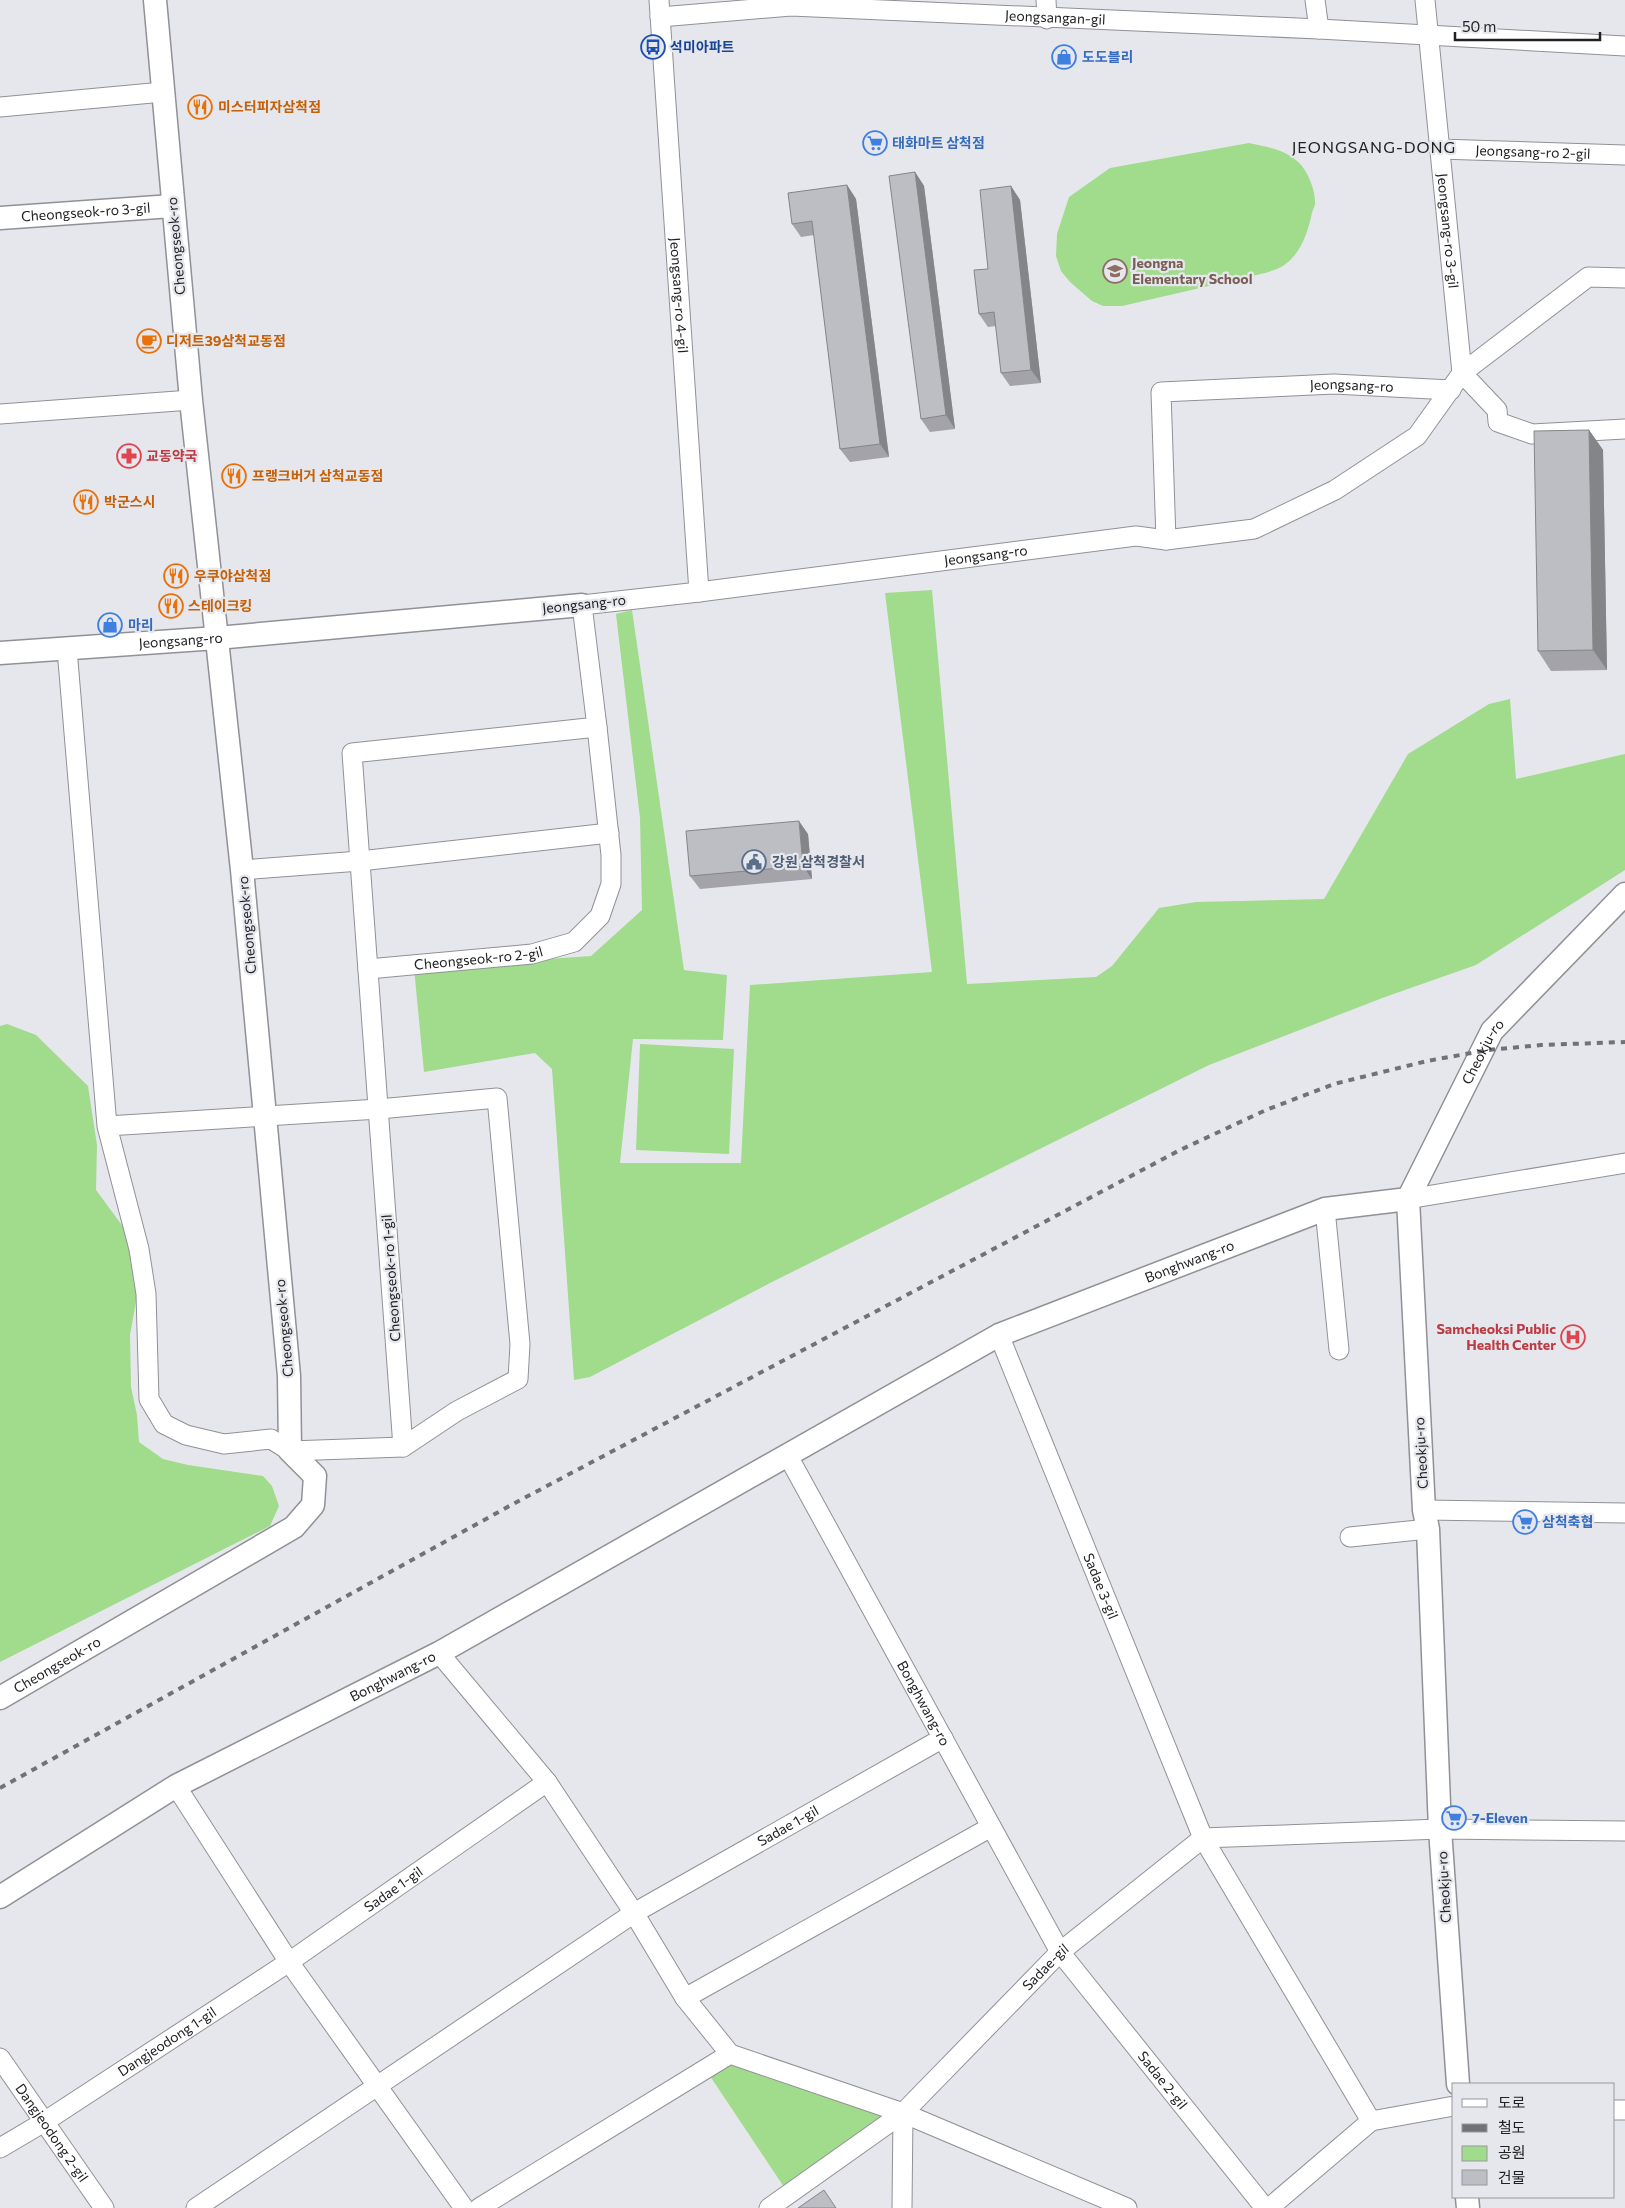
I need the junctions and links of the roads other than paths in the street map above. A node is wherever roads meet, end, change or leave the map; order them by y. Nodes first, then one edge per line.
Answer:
1 (155, 0) edge
2 (1046, 0) edge
3 (1315, 0) edge
4 (1425, 0) edge
5 (791, 3) edge
6 (659, 8) edge
7 (1047, 19) junction
8 (1319, 30) junction
9 (1428, 35) junction
10 (1625, 46) edge
11 (164, 92) junction
12 (0, 107) edge
13 (1439, 148) junction
14 (1625, 155) edge
15 (172, 206) junction
16 (0, 218) edge
17 (1625, 278) edge
18 (1462, 373) junction
19 (1451, 390) junction
20 (191, 400) junction
21 (0, 414) edge
22 (1625, 429) edge
23 (1166, 540) junction
24 (699, 592) junction
25 (582, 605) junction
26 (217, 638) junction
27 (68, 649) junction
28 (0, 653) edge
29 (597, 727) junction
30 (609, 833) junction
31 (360, 861) junction
32 (242, 870) junction
33 (1625, 894) edge
34 (368, 969) junction
35 (379, 1109) junction
36 (265, 1116) junction
37 (106, 1126) junction
38 (1625, 1164) edge
39 (1408, 1199) junction
40 (1325, 1209) junction
41 (999, 1335) junction
42 (1339, 1350) dead end
43 (403, 1447) junction
44 (290, 1451) junction
45 (788, 1456) junction
46 (1625, 1512) edge
47 (1426, 1519) junction
48 (1350, 1537) dead end
49 (439, 1653) junction
50 (0, 1698) edge
51 (943, 1738) junction
52 (547, 1782) junction
53 (176, 1786) junction
54 (991, 1827) junction
55 (1440, 1829) junction
56 (1625, 1831) edge
57 (1203, 1838) junction
58 (0, 1897) edge
59 (634, 1913) junction
60 (1060, 1952) junction
61 (289, 1962) junction
62 (685, 1998) junction
63 (730, 2054) junction
64 (0, 2058) edge
65 (1458, 2083) edge
66 (377, 2086) junction
67 (1452, 2106) edge
68 (903, 2113) junction
69 (1371, 2121) junction
70 (44, 2122) junction
71 (0, 2148) edge
72 (104, 2208) edge
73 (196, 2208) edge
74 (464, 2208) edge
75 (479, 2208) edge
76 (769, 2208) edge
77 (902, 2208) edge
78 (1127, 2208) edge
79 (1265, 2208) edge
80 (1269, 2208) edge

1 - 11 street, Cheongseok-ro
2 - 7 street
3 - 8 street
4 - 9 street, Jeongsang-ro 3-gil
5 - 6 street, Jeongsangan-gil
5 - 7 street, Jeongsangan-gil
6 - 24 street, Jeongsang-ro 4-gil
7 - 8 street, Jeongsangan-gil
8 - 9 street, Jeongsangan-gil
9 - 10 street, Jeongsangan-gil
9 - 13 street, Jeongsang-ro 3-gil
11 - 12 street
11 - 15 street, Cheongseok-ro
13 - 14 street, Jeongsang-ro 2-gil
13 - 18 street, Jeongsang-ro 3-gil
15 - 16 street, Cheongseok-ro 3-gil
15 - 20 street, Cheongseok-ro
17 - 18 street, Jeongsang-ro
18 - 19 street, Jeongsang-ro
18 - 22 street
19 - 23 street, Jeongsang-ro
19 - 23 street, Jeongsang-ro
20 - 21 street
20 - 26 street, Cheongseok-ro
23 - 24 street, Jeongsang-ro
24 - 25 street, Jeongsang-ro
25 - 26 street, Jeongsang-ro
25 - 29 street, Cheongseok-ro 2-gil
26 - 27 street, Jeongsang-ro
26 - 32 street, Cheongseok-ro
27 - 28 street, Jeongsang-ro
27 - 37 street, Cheongseok-ro
29 - 30 street, Cheongseok-ro 2-gil
29 - 31 street
30 - 31 street
30 - 34 street, Cheongseok-ro 2-gil
31 - 32 street
31 - 34 street
32 - 36 street, Cheongseok-ro
33 - 39 street, Cheokju-ro
34 - 35 street, Cheongseok-ro 1-gil
35 - 36 street
35 - 43 street, Cheongseok-ro 1-gil
35 - 43 street
36 - 37 street
36 - 44 street, Cheongseok-ro
37 - 44 street, Cheongseok-ro
38 - 39 street, Bonghwang-ro
39 - 40 street, Bonghwang-ro
39 - 47 street, Cheokju-ro
40 - 41 street, Bonghwang-ro
40 - 42 street
41 - 45 street, Bonghwang-ro
41 - 57 street, Sadae 3-gil
43 - 44 street
44 - 50 street, Cheongseok-ro
45 - 49 street, Bonghwang-ro
45 - 51 street, Bonghwang-ro
46 - 47 street
47 - 48 street
47 - 55 street, Cheokju-ro
49 - 52 street
49 - 53 street, Bonghwang-ro
51 - 54 street, Bonghwang-ro
51 - 59 street, Sadae 1-gil
52 - 59 street
52 - 61 street, Sadae 1-gil
53 - 58 street, Bonghwang-ro
53 - 61 street
54 - 60 street, Bonghwang-ro
54 - 62 street
55 - 56 street
55 - 57 street
55 - 65 street, Cheokju-ro
57 - 60 street, Sadae-gil
57 - 69 street
59 - 62 street
59 - 66 street, Sadae 1-gil
60 - 68 street, Sadae-gil
60 - 79 street, Sadae 2-gil
61 - 66 street
61 - 70 street, Dangjeodong 1-gil
62 - 63 street
63 - 68 street
63 - 75 street
64 - 70 street, Dangjeodong 2-gil
66 - 73 street
66 - 74 street
67 - 69 street
68 - 76 street
68 - 77 street
68 - 78 street
69 - 80 street
70 - 71 street, Dangjeodong 1-gil
70 - 72 street, Dangjeodong 2-gil

